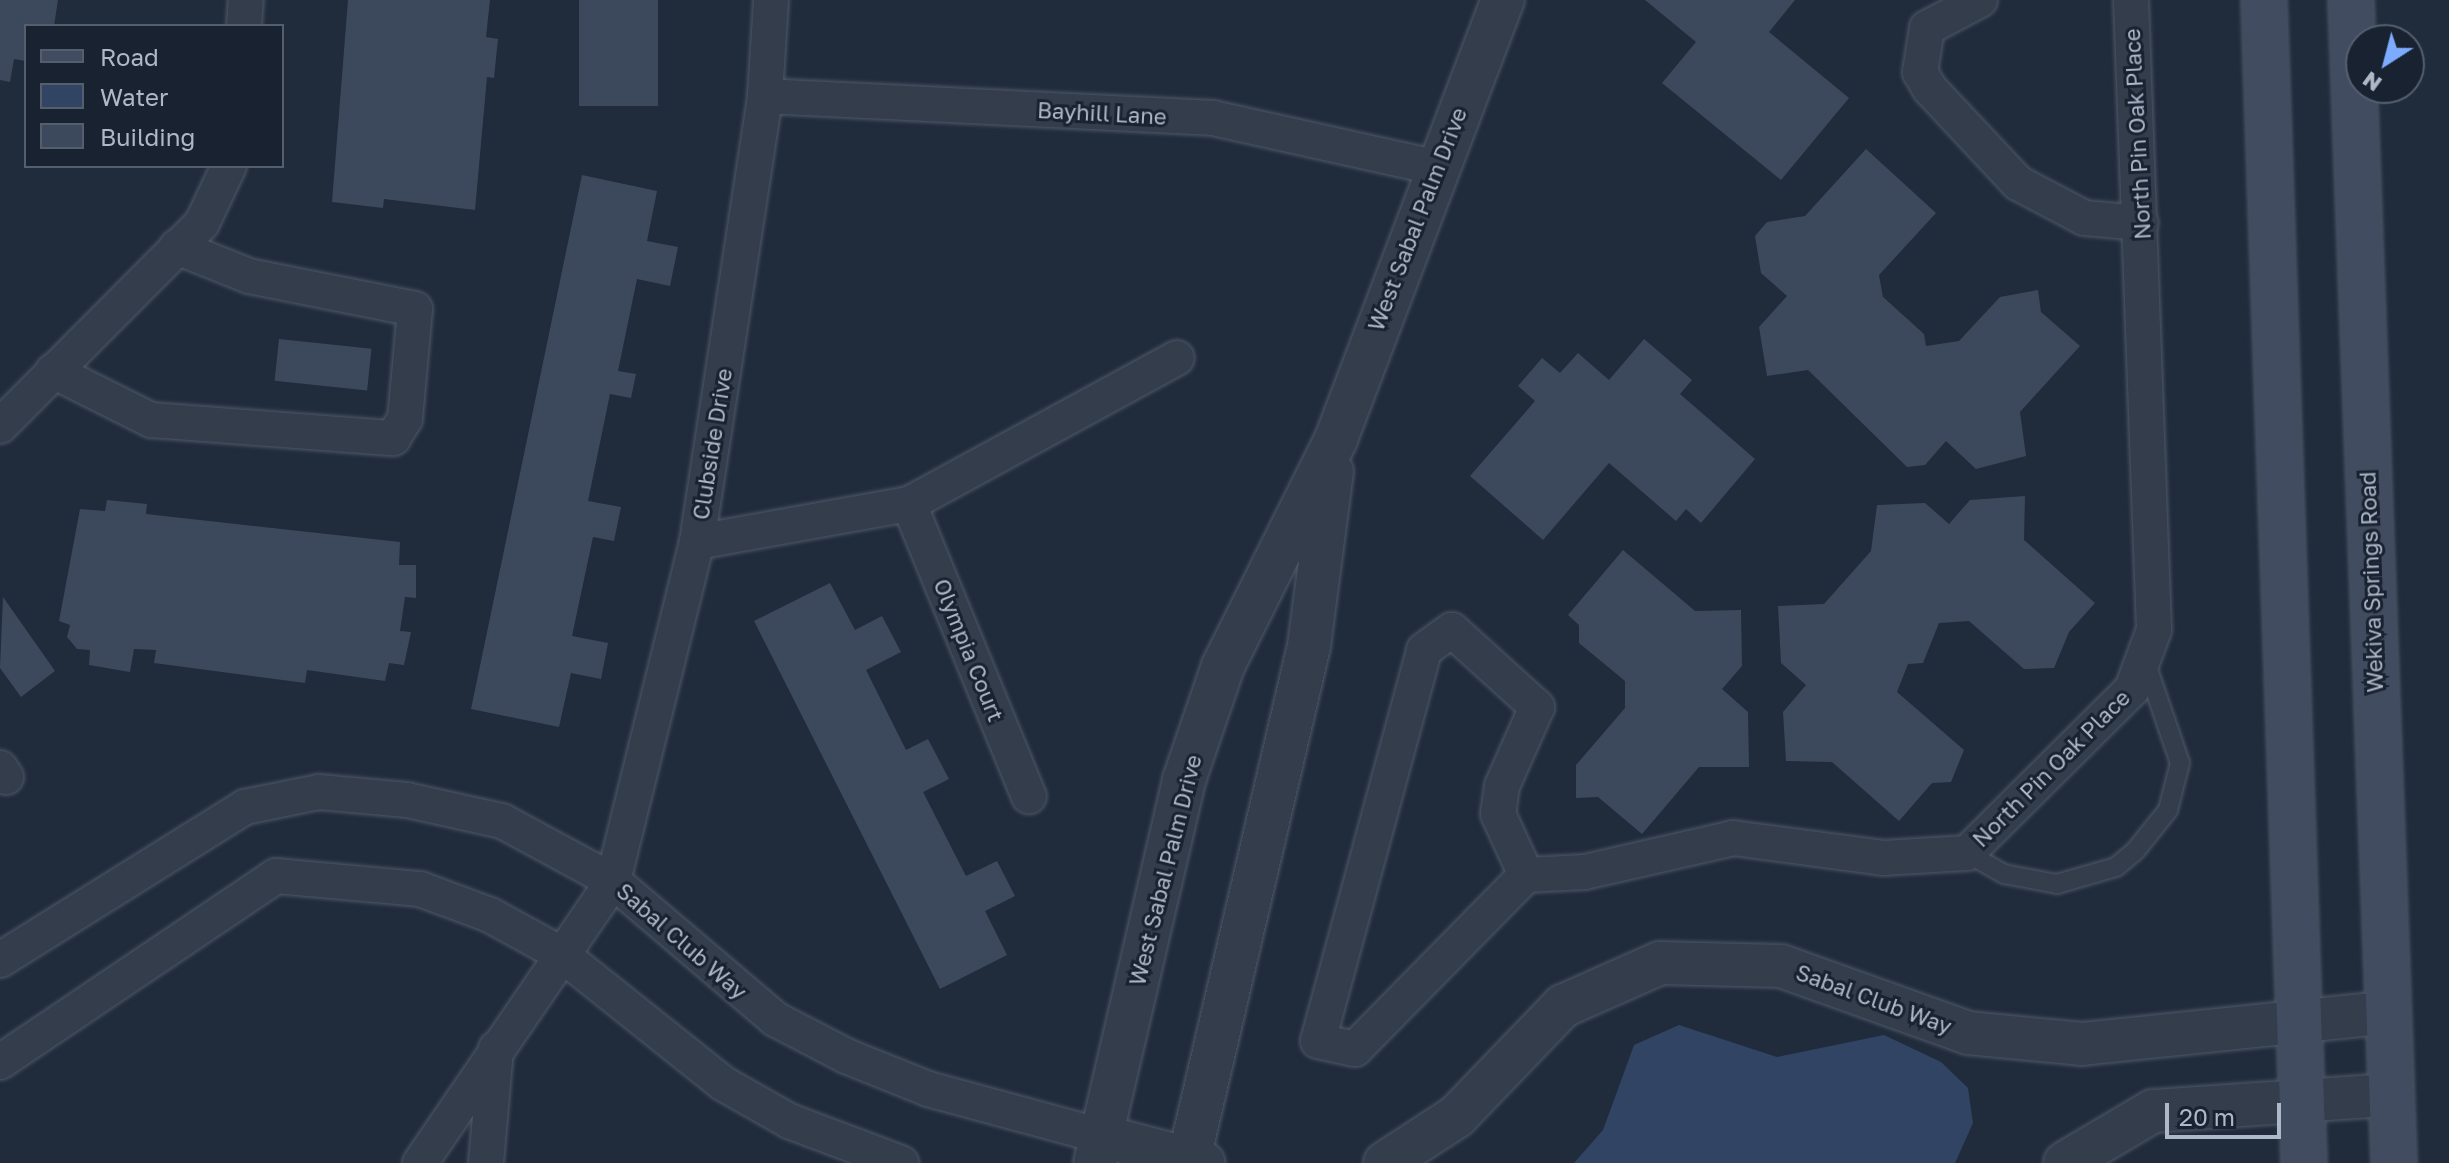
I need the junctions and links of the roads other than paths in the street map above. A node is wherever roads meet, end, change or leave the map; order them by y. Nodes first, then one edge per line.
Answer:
1 (246, 0) edge
2 (771, 0) edge
3 (1503, 0) edge
4 (1980, 0) edge
5 (2131, 0) edge
6 (2264, 0) edge
7 (2351, 0) edge
8 (244, 24) edge
9 (765, 96) junction
10 (1434, 167) junction
11 (228, 168) edge
12 (2141, 223) junction
13 (177, 247) junction
14 (1177, 358) dead end
15 (53, 371) junction
16 (0, 426) edge
17 (1336, 439) junction
18 (909, 504) junction
19 (697, 542) junction
20 (2144, 658) junction
21 (1029, 796) dead end
22 (1967, 853) junction
23 (1526, 875) junction
24 (613, 881) junction
25 (561, 954) junction
26 (0, 960) edge
27 (2383, 1013) junction
28 (2296, 1022) junction
29 (497, 1043) junction
30 (0, 1062) edge
31 (2390, 1095) junction
32 (2300, 1101) junction
33 (1098, 1150) edge
34 (1194, 1162) edge
35 (420, 1163) edge
36 (486, 1163) edge
37 (901, 1163) edge
38 (1385, 1163) edge
39 (2065, 1163) edge
40 (2304, 1163) edge
41 (2394, 1163) edge

1 - 8 street
2 - 9 street, Clubside Drive
3 - 10 street, West Sabal Palm Drive
4 - 12 street
5 - 12 street, North Pin Oak Place
6 - 28 main road
7 - 27 main road, Wekiva Springs Road
9 - 10 street, Bayhill Lane
9 - 19 street, Clubside Drive
10 - 17 street, West Sabal Palm Drive
11 - 13 street
12 - 20 street, North Pin Oak Place
13 - 15 street
13 - 15 street
14 - 18 street
15 - 16 street
17 - 33 street, West Sabal Palm Drive
17 - 34 street, West Sabal Palm Drive
18 - 19 street
18 - 21 street, Olympia Court
19 - 24 street, Clubside Drive
20 - 22 street, North Pin Oak Place
20 - 22 lane
22 - 23 street, North Pin Oak Place
23 - 23 street
24 - 25 street
24 - 26 street, Sabal Club Way
24 - 33 street, Sabal Club Way
25 - 29 street
25 - 30 street
25 - 37 street
27 - 28 street, Sabal Club Way
27 - 31 main road, Wekiva Springs Road
28 - 32 main road
28 - 38 street, Sabal Club Way
29 - 35 street
29 - 36 street
31 - 32 street
31 - 41 main road, Wekiva Springs Road
32 - 39 street
32 - 40 main road
33 - 34 street, Sabal Club Way

